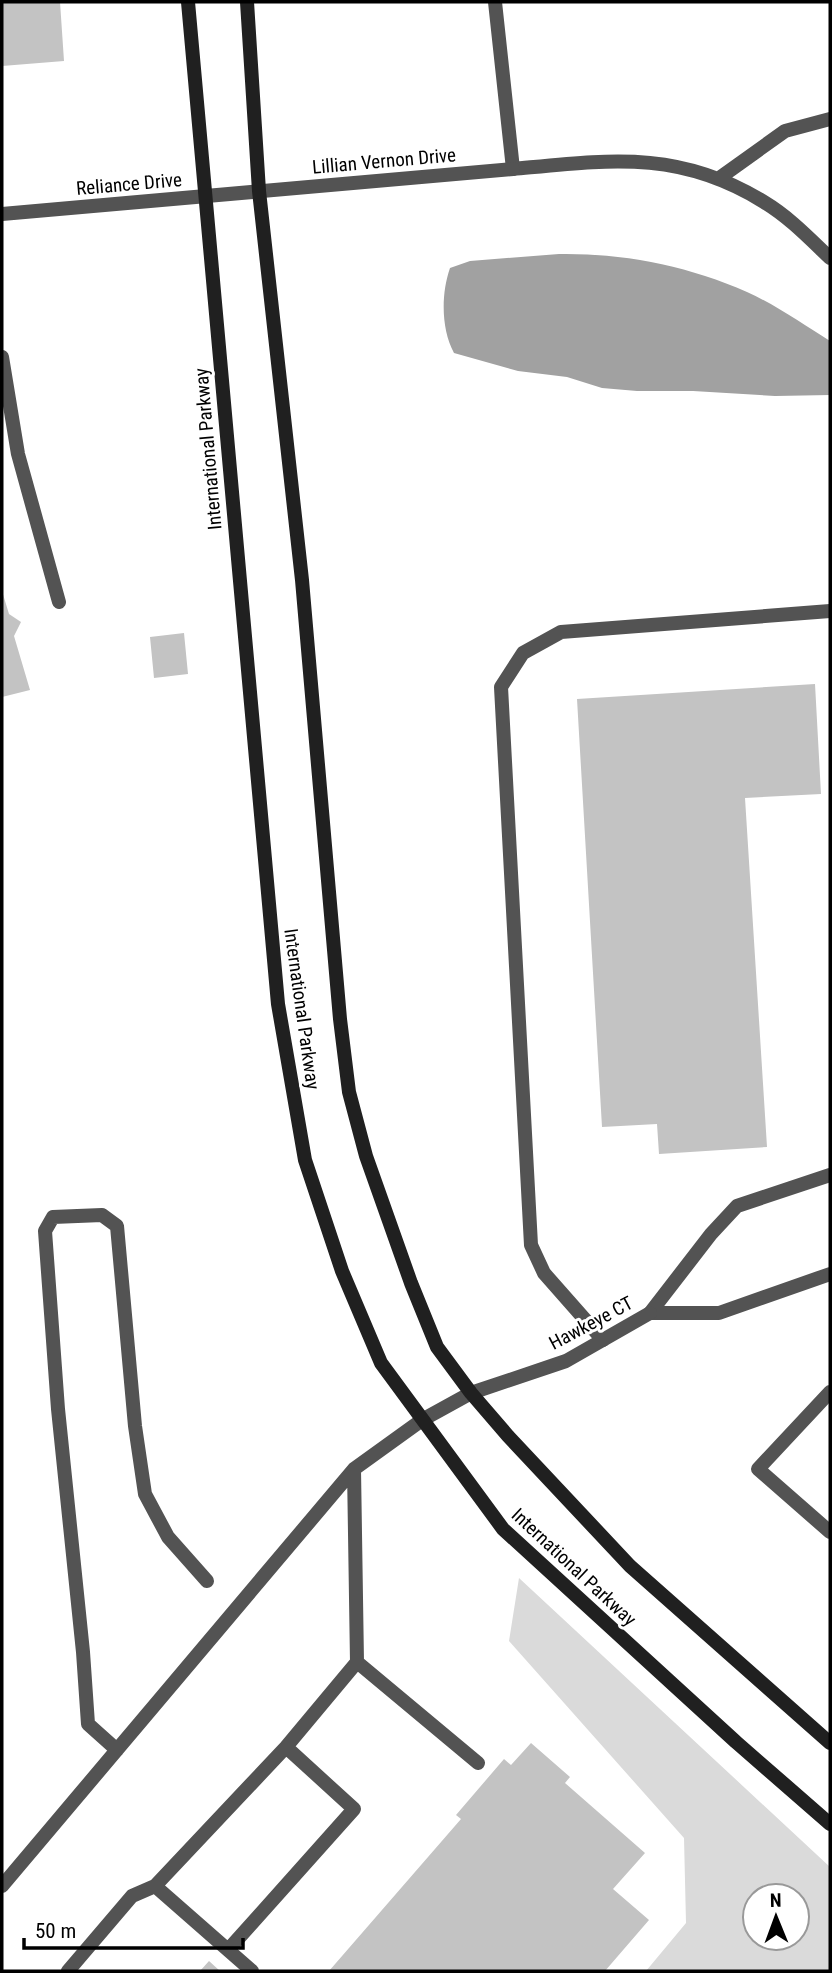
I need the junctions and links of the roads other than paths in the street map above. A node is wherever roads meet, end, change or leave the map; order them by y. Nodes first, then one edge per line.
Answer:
1 (188, 2) edge
2 (247, 2) edge
3 (495, 2) edge
4 (830, 119) edge
5 (513, 169) junction
6 (718, 179) junction
7 (259, 191) junction
8 (205, 196) junction
9 (2, 214) edge
10 (830, 258) edge
11 (2, 356) edge
12 (59, 602) dead end
13 (830, 611) edge
14 (830, 1175) edge
15 (830, 1274) edge
16 (650, 1313) junction
17 (603, 1340) junction
18 (471, 1392) junction
19 (830, 1392) edge
20 (422, 1420) junction
21 (355, 1469) junction
22 (830, 1532) edge
23 (207, 1581) dead end
24 (357, 1662) junction
25 (830, 1743) edge
26 (286, 1747) junction
27 (117, 1750) junction
28 (478, 1763) dead end
29 (830, 1824) edge
30 (155, 1885) junction
31 (2, 1886) edge
32 (228, 1950) junction
33 (68, 1971) edge
34 (252, 1971) edge

1 - 8 main road, International Parkway
2 - 7 main road, International Parkway
3 - 5 street
4 - 6 street
5 - 6 street, Lillian Vernon Drive
5 - 7 street, Lillian Vernon Drive
6 - 10 street, Lillian Vernon Drive
7 - 8 street, Reliance Drive
7 - 18 main road, International Parkway
8 - 9 street, Reliance Drive
8 - 20 main road, International Parkway
11 - 12 street
13 - 17 street
14 - 16 street
15 - 16 street
16 - 17 street, Hawkeye CT
17 - 18 street, Hawkeye CT
18 - 20 street, Hawkeye CT
18 - 25 main road, International Parkway
19 - 22 street
20 - 21 street, Hawkeye CT
20 - 29 main road, International Parkway
21 - 24 street
21 - 27 street, Hawkeye CT
23 - 27 street
24 - 26 street
24 - 28 street
26 - 30 street
26 - 32 street
27 - 31 street, Hawkeye CT
30 - 32 street
30 - 33 street
32 - 34 street

